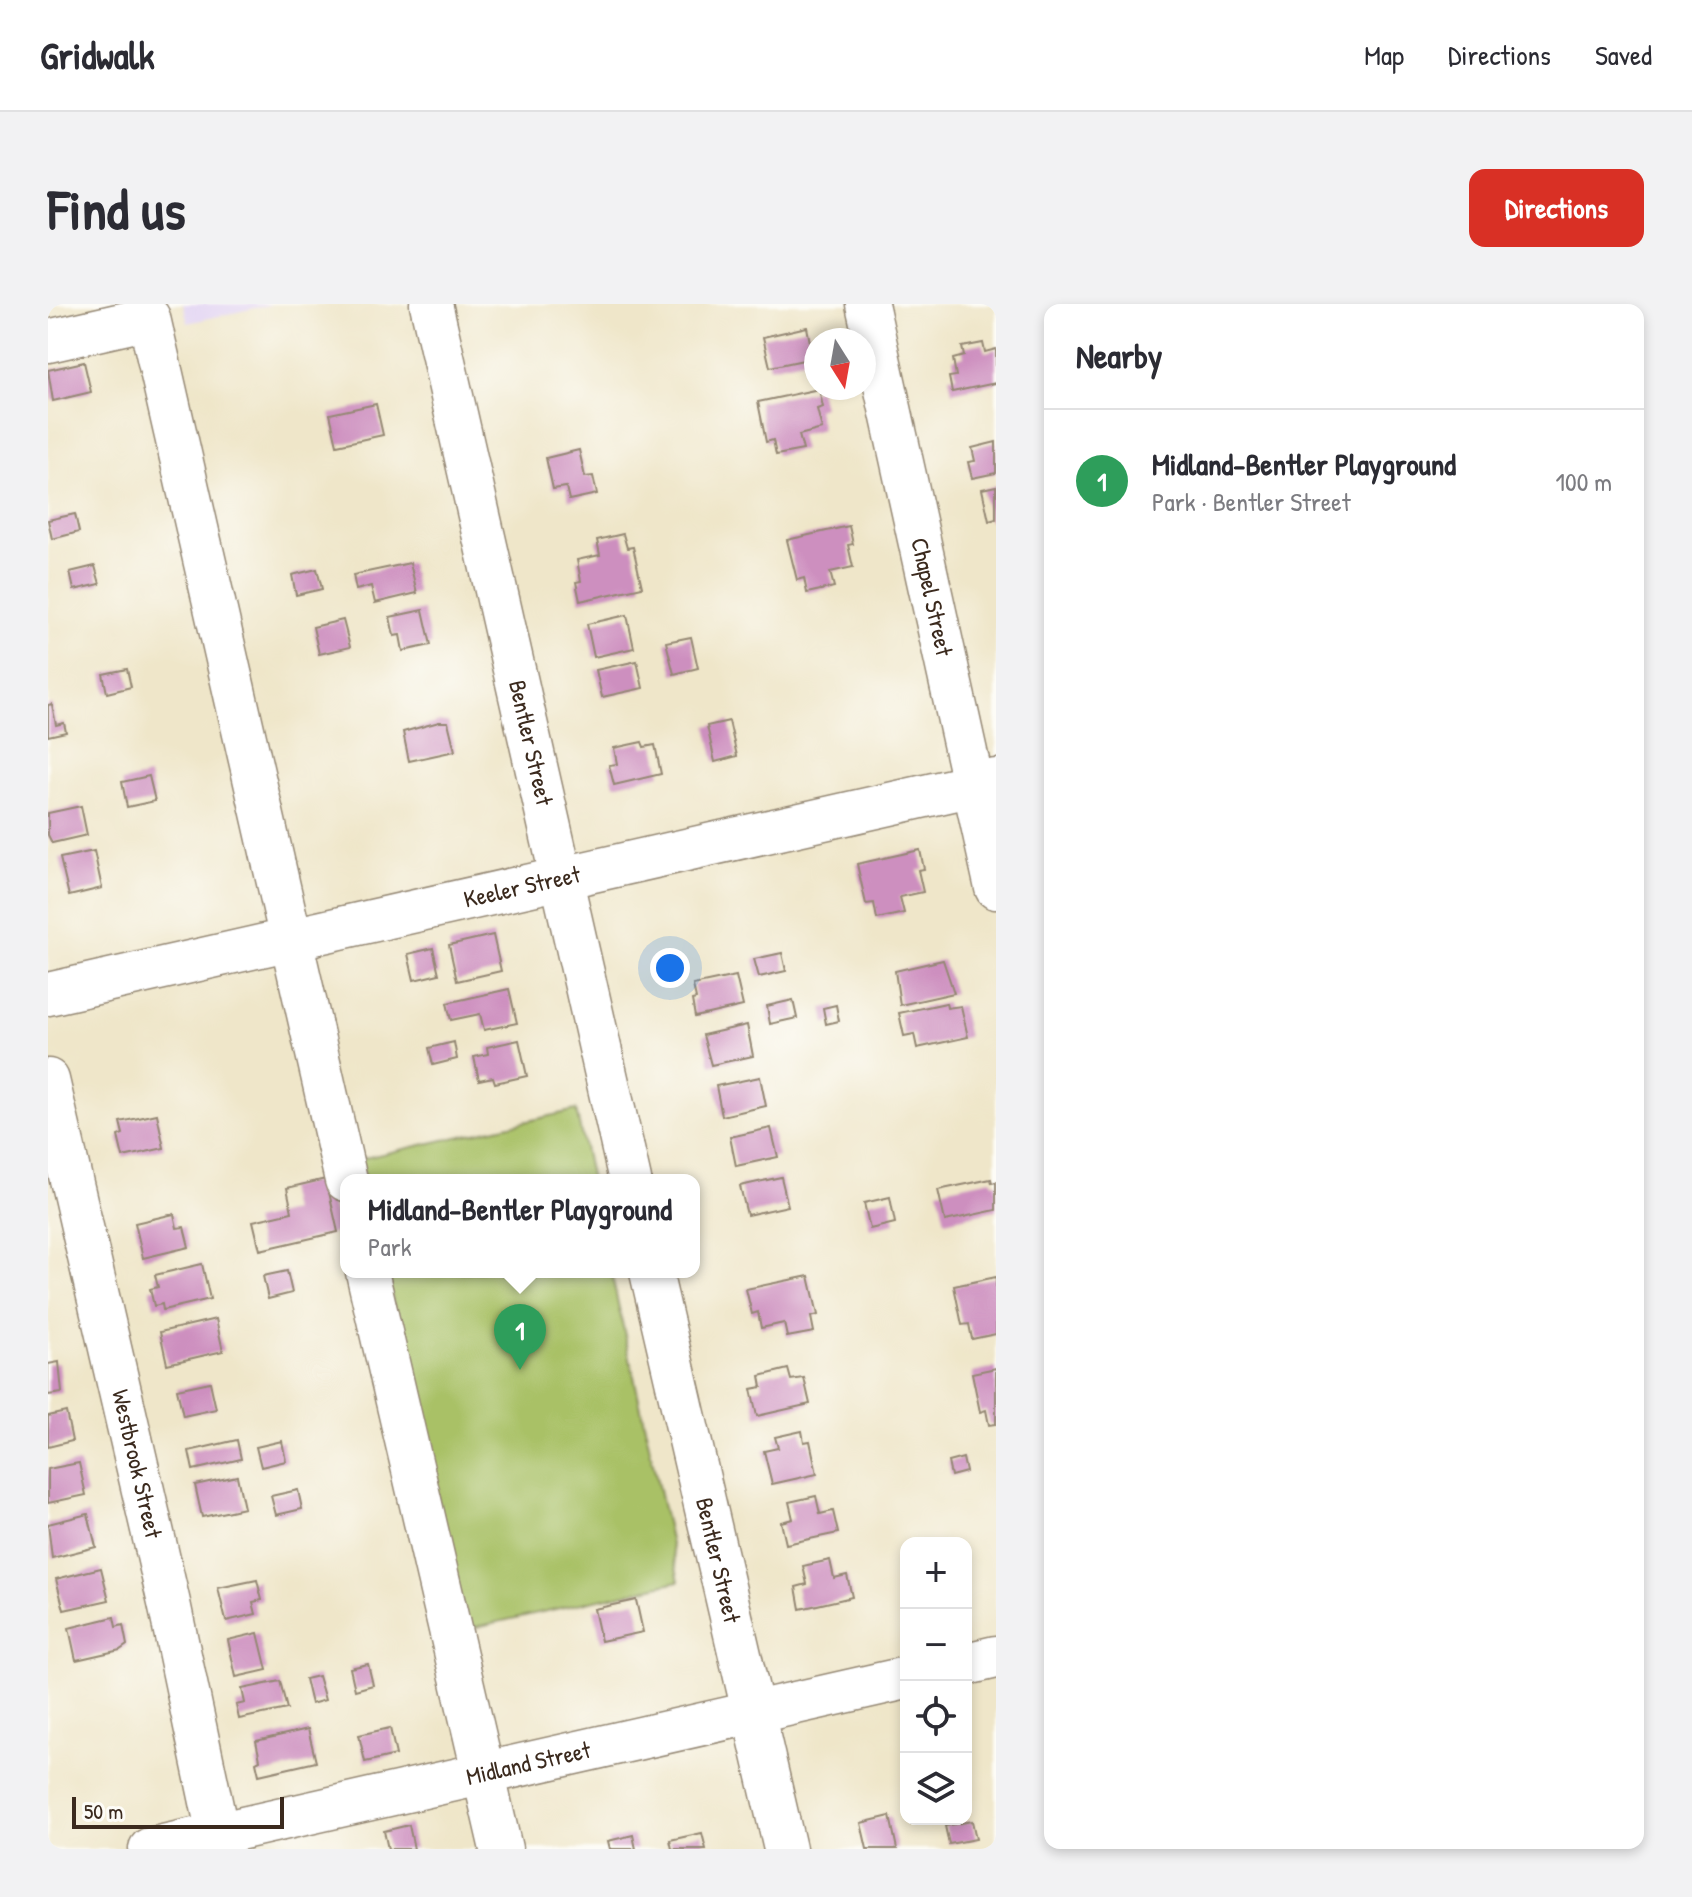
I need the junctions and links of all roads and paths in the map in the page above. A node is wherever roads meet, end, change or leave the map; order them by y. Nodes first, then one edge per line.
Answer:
1 (431, 304) edge
2 (867, 304) edge
3 (48, 341) edge
4 (984, 783) edge
5 (560, 878) junction
6 (996, 888) edge
7 (290, 939) junction
8 (48, 994) edge
9 (48, 1080) edge
10 (345, 1174) edge
11 (629, 1174) edge
12 (368, 1278) edge
13 (652, 1278) edge
14 (996, 1657) edge
15 (972, 1663) edge
16 (900, 1679) edge
17 (753, 1712) junction
18 (483, 1773) junction
19 (219, 1841) edge
20 (150, 1849) edge
21 (501, 1849) edge
22 (785, 1849) edge

1 - 5 street, Bentler Street
2 - 4 street, Chapel Street
3 - 7 street
4 - 5 street, Keeler Street
4 - 6 street, Chapel Street
5 - 7 street, Keeler Street
5 - 11 street, Bentler Street
7 - 8 street, Keeler Street
7 - 10 street
9 - 19 street, Westbrook Street
12 - 18 street
13 - 17 street, Bentler Street
14 - 15 street
16 - 17 street, Midland Street
17 - 18 street, Midland Street
17 - 22 street, Bentler Street
18 - 19 street, Midland Street
18 - 21 street
19 - 20 street, Midland Street

